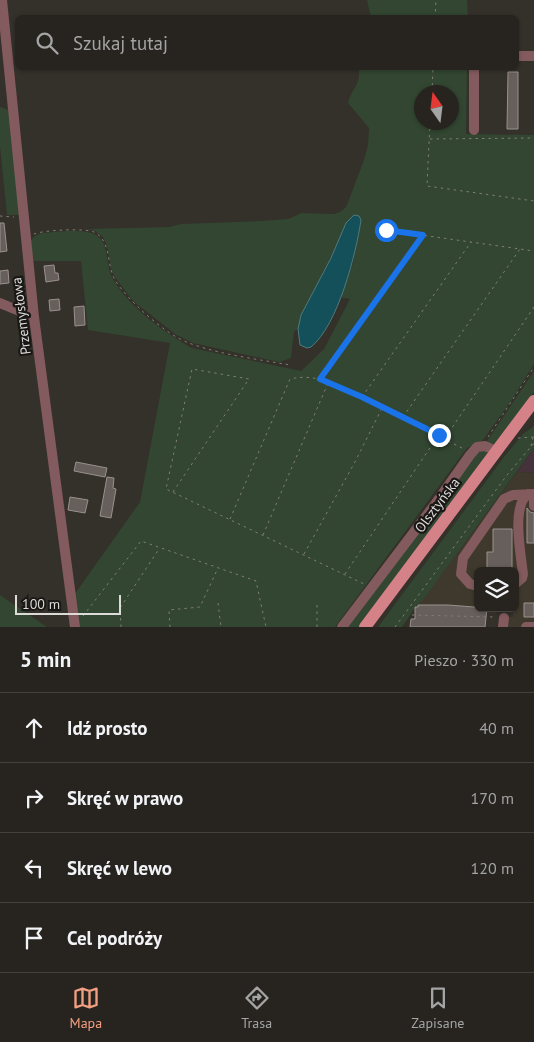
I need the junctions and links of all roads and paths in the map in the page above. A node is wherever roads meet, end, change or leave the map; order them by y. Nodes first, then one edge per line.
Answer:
1 (2, 0) edge
2 (436, 0) edge
3 (435, 15) edge
4 (519, 56) edge
5 (534, 56) edge
6 (433, 70) edge
7 (474, 70) edge
8 (432, 85) edge
9 (430, 130) edge
10 (474, 130) dead end
11 (534, 138) edge
12 (429, 139) junction
13 (534, 201) edge
14 (0, 216) edge
15 (24, 218) junction
16 (386, 230) dead end
17 (423, 235) junction
18 (26, 241) junction
19 (471, 242) junction
20 (520, 249) junction
21 (534, 251) edge
22 (0, 303) edge
23 (534, 308) edge
24 (34, 316) junction
25 (290, 365) dead end
26 (534, 367) edge
27 (320, 379) junction
28 (329, 382) junction
29 (362, 397) junction
30 (534, 401) edge
31 (382, 408) junction
32 (403, 418) junction
33 (534, 433) edge
34 (439, 435) junction
35 (534, 437) edge
36 (444, 438) junction
37 (518, 438) dead end
38 (534, 443) edge
39 (531, 447) junction
40 (490, 449) junction
41 (472, 453) junction
42 (173, 492) junction
43 (532, 494) edge
44 (534, 506) edge
45 (230, 519) junction
46 (263, 535) junction
47 (160, 548) junction
48 (304, 555) junction
49 (219, 567) junction
50 (345, 574) junction
51 (519, 581) edge
52 (474, 585) edge
53 (371, 588) junction
54 (317, 602) dead end
55 (218, 603) dead end
56 (412, 615) dead end
57 (503, 622) edge
58 (534, 626) edge
59 (75, 627) edge
60 (121, 627) edge
61 (170, 627) edge
62 (220, 627) edge
63 (266, 627) edge
64 (317, 627) edge
65 (342, 627) edge
66 (365, 627) edge
67 (395, 627) edge
68 (526, 627) edge

1 - 15 street, Przemysłowa
2 - 3 path
4 - 5 street
6 - 8 path
7 - 10 street
9 - 12 path
11 - 12 path
12 - 13 path
14 - 15 path
15 - 18 street, Przemysłowa
16 - 17 path
17 - 19 path
17 - 27 path
18 - 24 street, Przemysłowa
18 - 25 path
19 - 20 path
19 - 29 path
20 - 21 path
20 - 32 path
22 - 24 street
23 - 36 path
24 - 59 street, Przemysłowa
26 - 40 path
27 - 28 path
27 - 45 path
28 - 29 path
28 - 46 path
29 - 31 path
30 - 40 main road, Olsztyńska
31 - 32 path
31 - 48 path
32 - 34 path
33 - 35 path
34 - 36 path
34 - 50 path
35 - 37 path
35 - 39 path
36 - 41 path
38 - 39 path
39 - 67 path
40 - 41 street
40 - 66 main road, Olsztyńska
41 - 53 street
42 - 42 path
42 - 45 path
43 - 44 street
43 - 51 street
43 - 52 street
45 - 46 path
46 - 48 path
47 - 49 path
47 - 59 path
47 - 60 path
48 - 50 path
49 - 61 path
49 - 63 path
50 - 53 path
53 - 65 street
54 - 64 path
55 - 62 path
56 - 57 path
58 - 68 street

